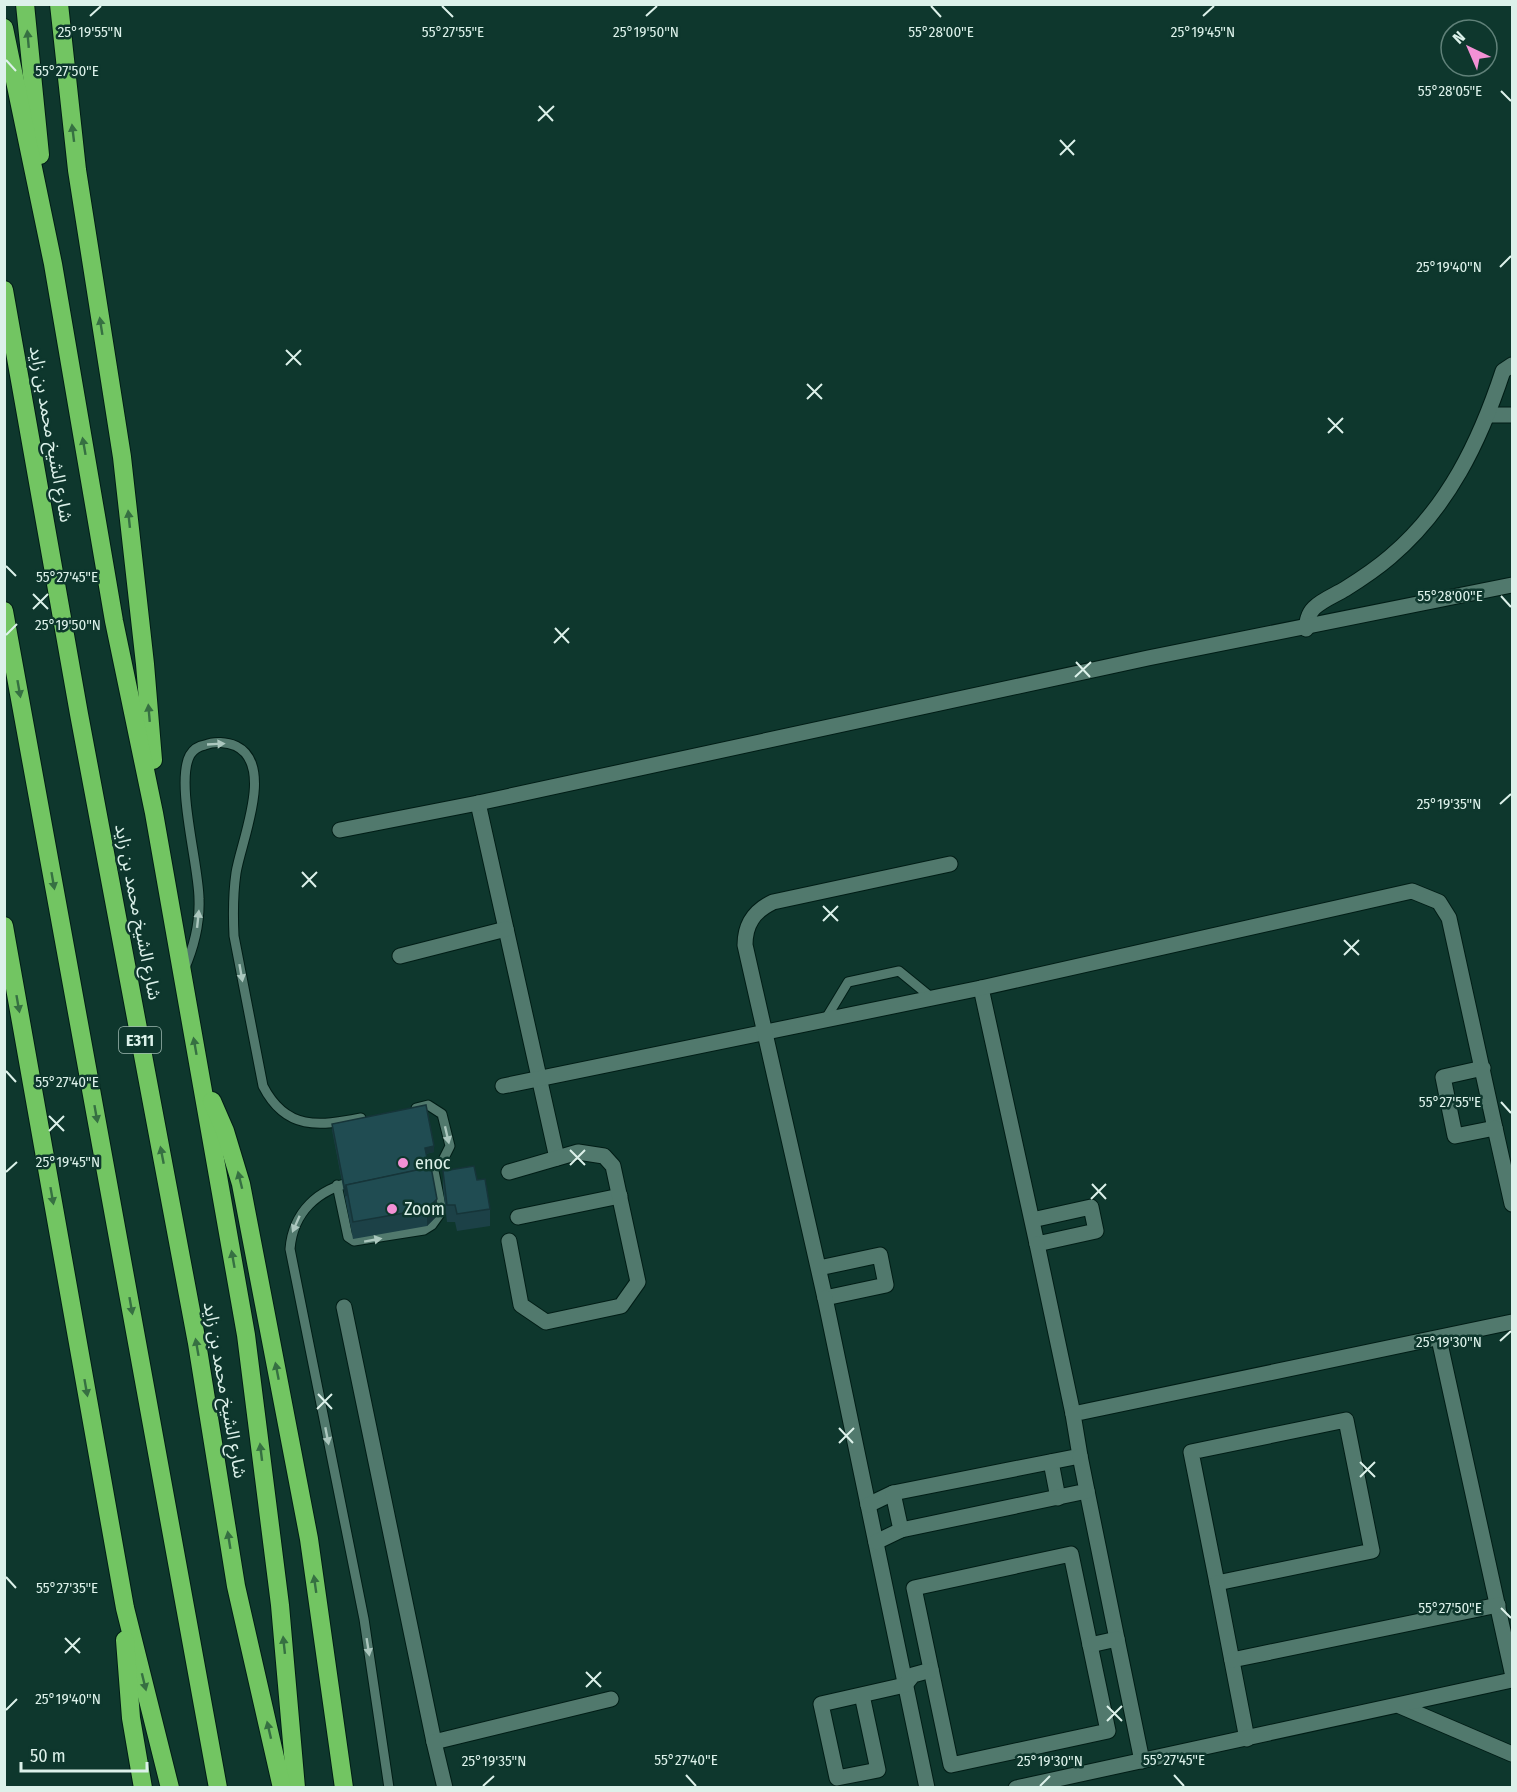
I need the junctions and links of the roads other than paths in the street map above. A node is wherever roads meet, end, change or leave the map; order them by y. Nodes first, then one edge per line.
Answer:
1 (25, 4) edge
2 (59, 4) edge
3 (4, 28) edge
4 (53, 264) junction
5 (4, 291) edge
6 (1508, 368) edge
7 (1488, 414) junction
8 (1512, 415) edge
9 (1512, 585) edge
10 (4, 611) edge
11 (1306, 629) junction
12 (477, 803) junction
13 (154, 813) junction
14 (340, 830) dead end
15 (950, 864) dead end
16 (4, 926) edge
17 (506, 929) junction
18 (400, 956) dead end
19 (182, 975) junction
20 (981, 988) junction
21 (932, 998) junction
22 (825, 1020) junction
23 (766, 1032) junction
24 (1483, 1068) junction
25 (539, 1079) junction
26 (201, 1081) junction
27 (503, 1086) dead end
28 (405, 1110) edge
29 (371, 1116) edge
30 (1495, 1128) junction
31 (557, 1158) junction
32 (433, 1166) junction
33 (401, 1172) edge
34 (509, 1172) dead end
35 (358, 1181) edge
36 (337, 1185) junction
37 (620, 1196) junction
38 (1512, 1204) edge
39 (518, 1217) dead end
40 (1032, 1220) junction
41 (508, 1241) dead end
42 (1038, 1244) junction
43 (819, 1268) junction
44 (825, 1298) junction
45 (344, 1306) dead end
46 (1512, 1322) edge
47 (1439, 1339) junction
48 (1073, 1414) junction
49 (1080, 1456) junction
50 (1051, 1462) junction
51 (1087, 1491) junction
52 (893, 1493) junction
53 (1058, 1498) junction
54 (868, 1505) junction
55 (901, 1530) junction
56 (876, 1542) junction
57 (1217, 1583) junction
58 (1498, 1605) junction
59 (125, 1608) junction
60 (1117, 1639) junction
61 (1090, 1645) junction
62 (1232, 1660) junction
63 (931, 1670) junction
64 (1512, 1672) edge
65 (1512, 1680) edge
66 (905, 1685) junction
67 (862, 1695) junction
68 (611, 1699) dead end
69 (1400, 1706) junction
70 (1247, 1738) junction
71 (434, 1742) junction
72 (1512, 1754) edge
73 (1142, 1761) junction
74 (859, 1781) edge
75 (143, 1788) edge
76 (170, 1788) edge
77 (218, 1788) edge
78 (282, 1788) edge
79 (296, 1788) edge
80 (344, 1788) edge
81 (389, 1788) edge
82 (445, 1788) edge
83 (927, 1788) edge
84 (1016, 1788) edge

4 -> 1 highway
13 -> 2 highway
3 - 4 highway
13 -> 4 highway
78 -> 5 highway, شارع الشيخ محمد بن زايد / E311
6 - 7 street
7 - 8 street
7 - 11 street
9 - 11 street
10 -> 77 highway
11 - 12 street
12 - 14 street
12 - 17 street
13 - 19 highway
15 - 23 street
16 -> 59 highway
17 - 18 street
17 - 25 street
26 -> 19 highway
19 -> 29 lane
20 - 21 street
20 - 24 street
20 - 40 street
21 - 22 street
21 - 22 lane
22 - 23 street
23 - 25 street
23 - 43 street
24 - 30 street
24 - 30 street
25 - 27 street
25 - 31 street
79 -> 26 highway
80 -> 26 highway
28 -> 32 lane
30 - 38 street
31 - 34 street
31 - 37 street
32 - 33 lane
36 -> 32 lane
35 - 36 lane
36 -> 81 lane
37 - 39 street
37 - 41 street
40 - 42 street
40 - 42 street
42 - 48 street
43 - 44 street
43 - 44 street
44 - 54 street
45 - 71 street
46 - 47 street
47 - 48 street
47 - 58 street
48 - 49 street
49 - 50 street
49 - 51 street
50 - 52 street
50 - 53 street
51 - 53 street
51 - 60 street
52 - 54 street
52 - 55 street
53 - 55 street
54 - 56 street
55 - 56 street
56 - 66 street
57 - 57 street
57 - 62 street
58 - 62 street
58 - 64 street
59 - 75 highway
59 -> 76 highway
60 - 61 street
60 - 73 street
61 - 63 street
61 - 63 street
62 - 70 street
63 - 66 street
65 - 69 street
66 - 67 street
66 - 83 street
67 - 74 street
67 - 74 street
68 - 71 street
69 - 70 street
69 - 72 street
70 - 73 street
71 - 82 street
73 - 84 street

